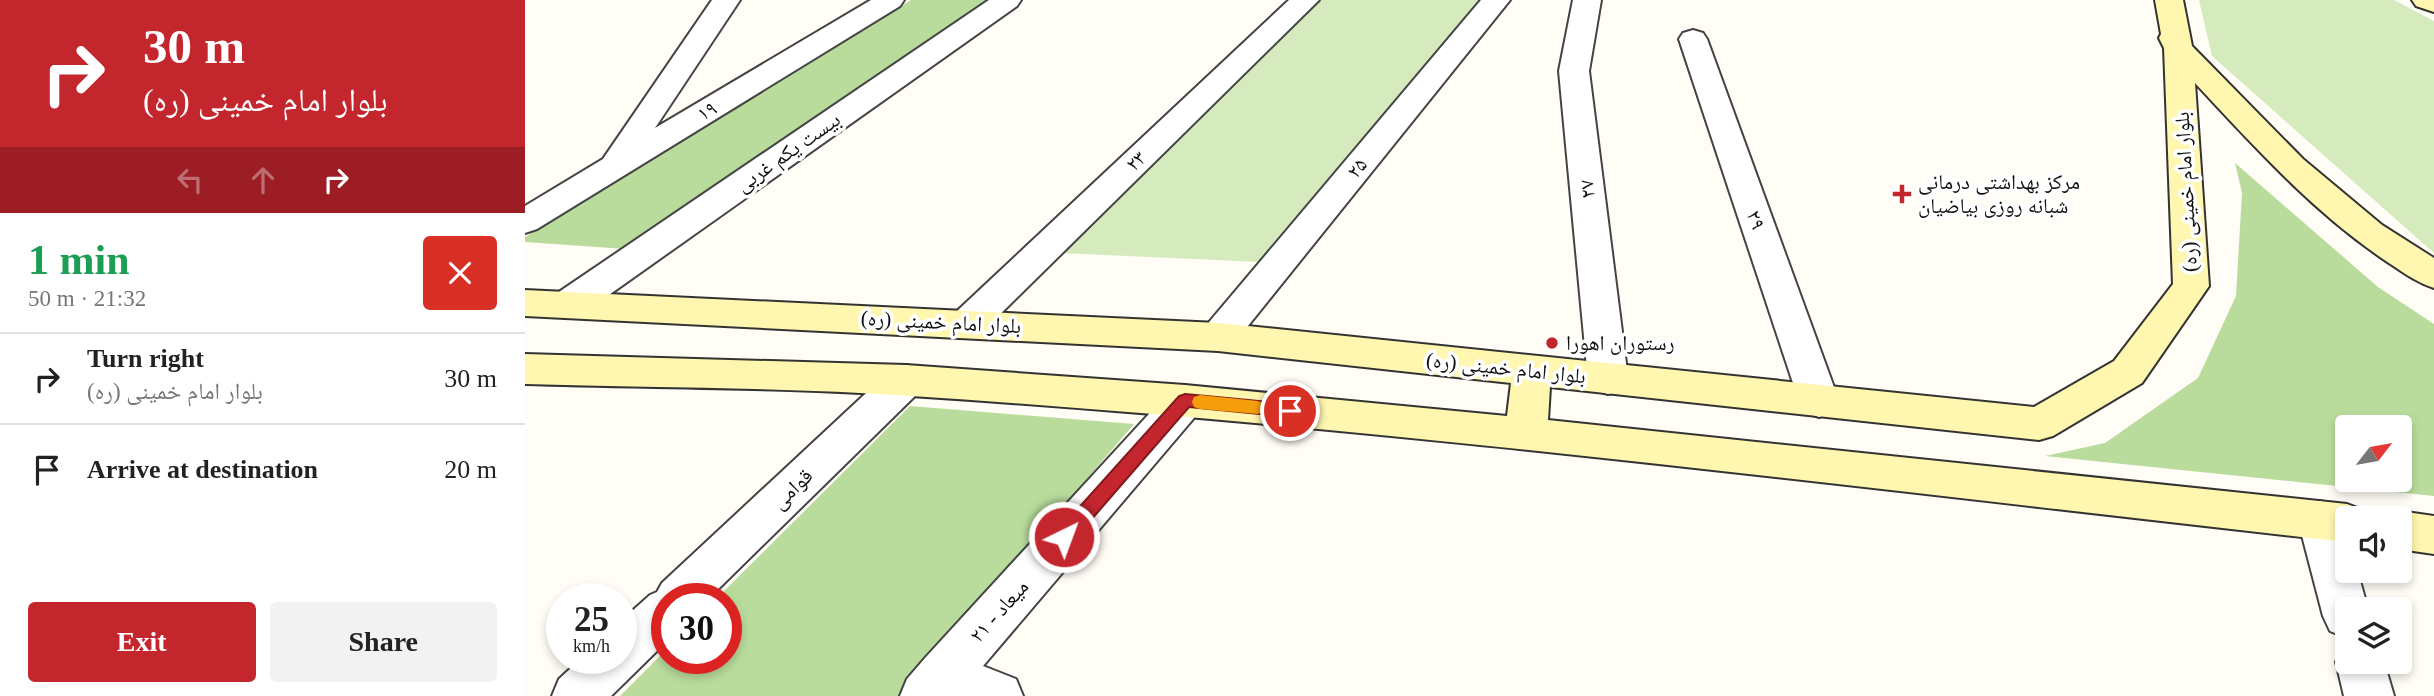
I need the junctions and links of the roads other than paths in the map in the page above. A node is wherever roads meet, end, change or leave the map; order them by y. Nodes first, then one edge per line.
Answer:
1 (726, 0) edge
2 (890, 0) edge
3 (1007, 0) edge
4 (1305, 0) edge
5 (1496, 0) edge
6 (1587, 0) edge
7 (2154, 0) edge
8 (2169, 0) edge
9 (2426, 0) edge
10 (2434, 4) edge
11 (1693, 39) dead end
12 (2178, 48) junction
13 (611, 169) junction
14 (525, 221) edge
15 (2434, 275) edge
16 (525, 303) edge
17 (569, 304) junction
18 (968, 323) junction
19 (1218, 337) junction
20 (525, 369) edge
21 (1532, 370) junction
22 (1608, 379) junction
23 (906, 380) junction
24 (1185, 401) junction
25 (1819, 401) junction
26 (1526, 434) junction
27 (2333, 522) edge
28 (2412, 532) edge
29 (2434, 535) edge
30 (694, 583) edge
31 (2344, 597) edge
32 (651, 625) edge
33 (637, 638) edge
34 (600, 674) edge
35 (2363, 674) edge
36 (934, 685) edge
37 (577, 696) edge
38 (998, 696) edge
39 (2369, 696) edge

1 - 13 street
2 - 13 street, ۱۹
3 - 17 street, بیست یکم غربی
4 - 18 street, ۲۳
5 - 19 street, ۲۵
6 - 22 street, ۲۷
7 - 12 main road
8 - 12 main road, بلوار امام خمینی (ره)
9 - 10 main road
11 - 25 street, ۲۹
12 - 15 main road
12 - 25 main road, بلوار امام خمینی (ره)
13 - 14 street, ۱۹
16 - 17 main road, بلوار امام خمینی (ره)
17 - 18 main road, بلوار امام خمینی (ره)
18 - 19 main road, بلوار امام خمینی (ره)
19 - 21 main road, بلوار امام خمینی (ره)
20 - 23 main road
21 - 22 main road, بلوار امام خمینی (ره)
21 - 26 main road
22 - 25 main road, بلوار امام خمینی (ره)
23 - 24 main road
23 - 30 street, قوامی
24 - 26 main road
24 - 36 street, ۲۱ - میعاد
26 - 27 main road
27 - 31 street
28 - 29 main road
32 - 33 street
34 - 37 street
35 - 39 street
36 - 38 street

